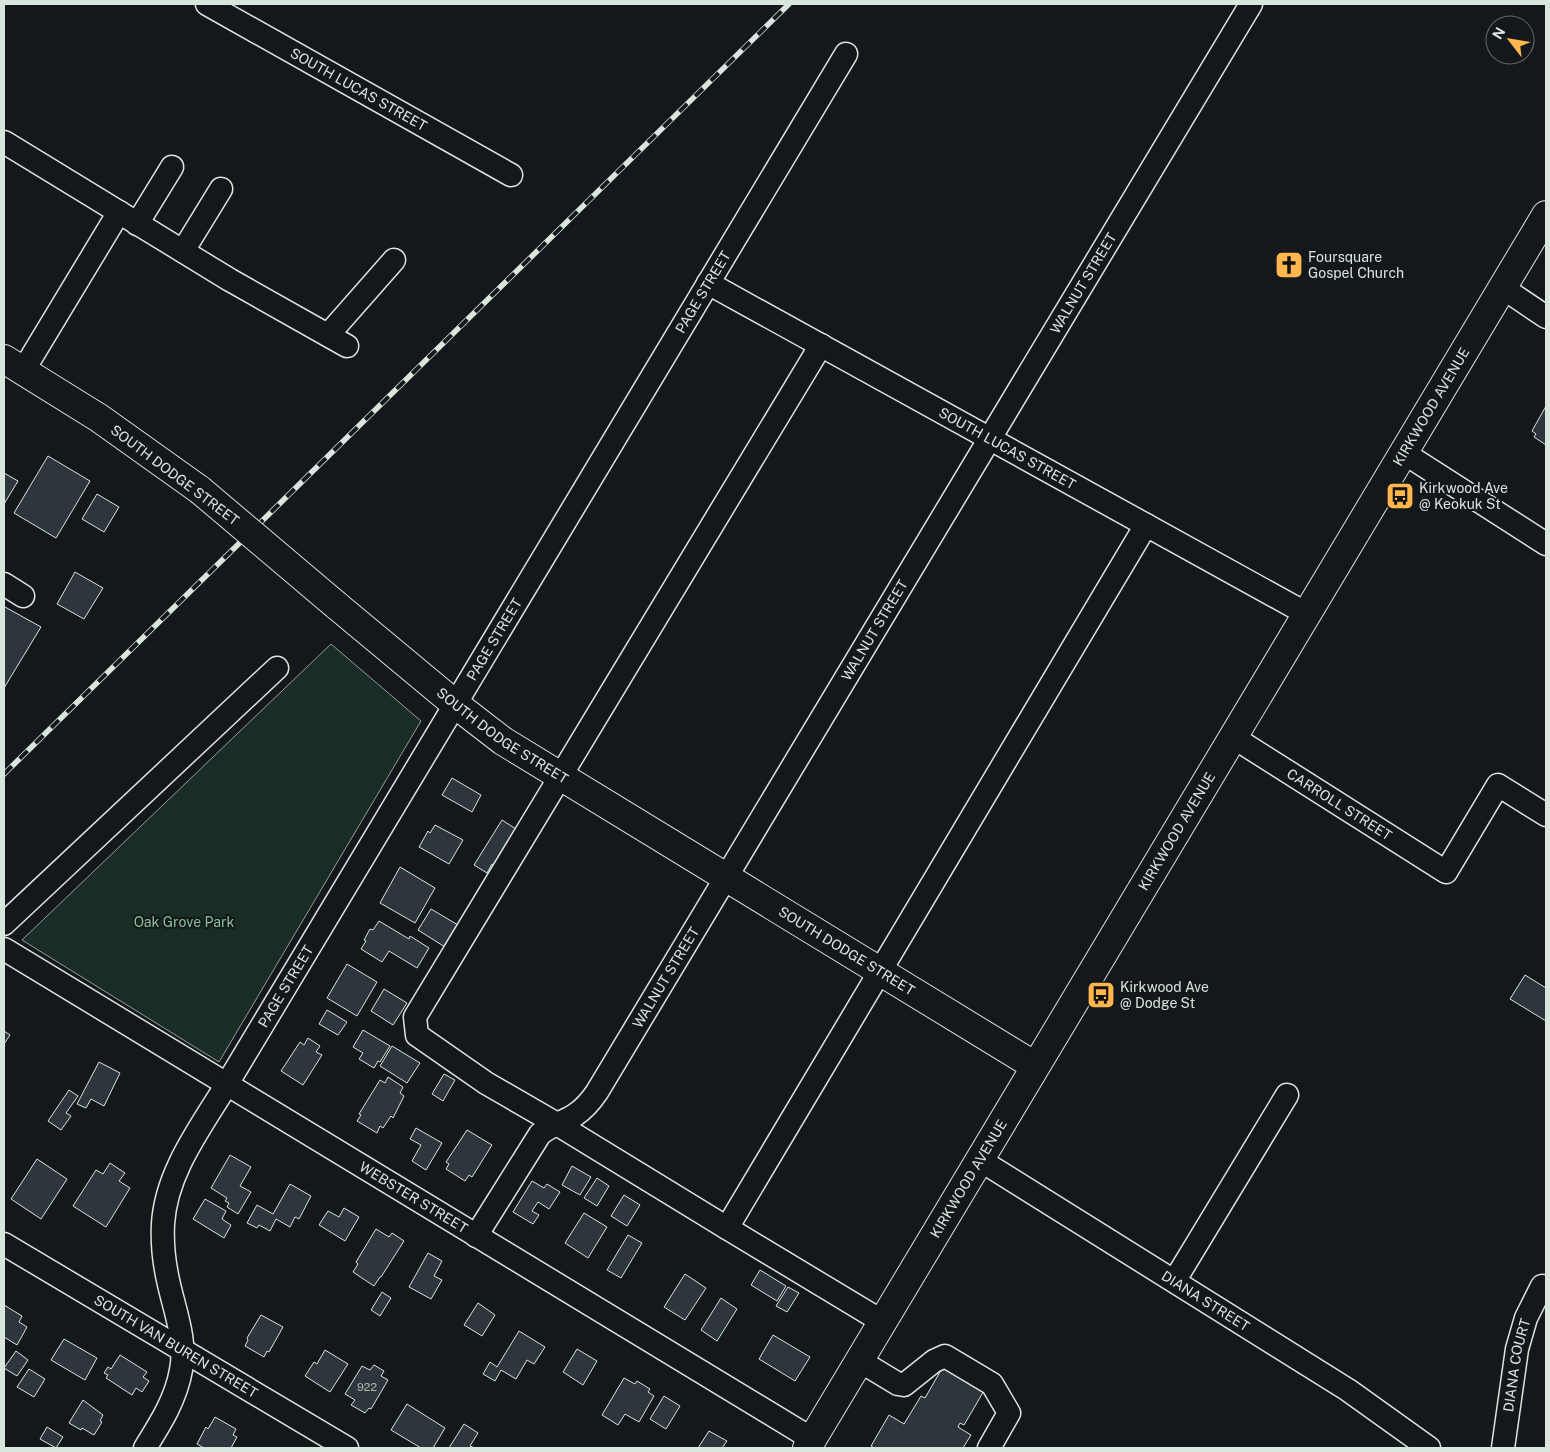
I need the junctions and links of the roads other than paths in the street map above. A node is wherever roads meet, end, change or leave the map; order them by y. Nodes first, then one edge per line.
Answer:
1 (207, 4) edge
2 (1250, 4) edge
3 (846, 54) dead end
4 (4, 142) edge
5 (172, 167) dead end
6 (511, 175) dead end
7 (221, 189) dead end
8 (1546, 215) edge
9 (128, 218) junction
10 (183, 251) junction
11 (394, 260) dead end
12 (708, 283) junction
13 (1503, 288) junction
14 (1546, 317) edge
15 (328, 335) junction
16 (821, 345) junction
17 (347, 346) dead end
18 (13, 365) edge
19 (989, 438) junction
20 (1404, 453) junction
21 (1146, 525) junction
22 (1546, 544) edge
23 (4, 584) edge
24 (23, 596) dead end
25 (1307, 614) junction
26 (277, 668) dead end
27 (454, 704) junction
28 (1233, 737) junction
29 (560, 776) junction
30 (1546, 815) edge
31 (726, 877) junction
32 (4, 924) edge
33 (10, 952) edge
34 (880, 971) junction
35 (1035, 1066) junction
36 (227, 1084) junction
37 (1287, 1094) dead end
38 (557, 1124) junction
39 (980, 1160) junction
40 (727, 1228) junction
41 (476, 1236) junction
42 (4, 1244) edge
43 (1175, 1280) junction
44 (1542, 1286) dead end
45 (883, 1322) junction
46 (182, 1350) junction
47 (860, 1361) junction
48 (809, 1444) edge
49 (145, 1448) edge
50 (347, 1448) edge
51 (989, 1448) edge
52 (1429, 1448) edge
53 (1503, 1448) edge

1 - 6 street, SOUTH LUCAS STREET
2 - 19 street, WALNUT STREET
3 - 12 street, PAGE STREET
4 - 9 street
5 - 9 street
7 - 10 street
8 - 13 main road, KIRKWOOD AVENUE
9 - 10 street
9 - 18 street
10 - 15 street
11 - 15 street
12 - 16 street, SOUTH LUCAS STREET
12 - 27 street, PAGE STREET
13 - 14 street
13 - 20 main road, KIRKWOOD AVENUE
15 - 17 street
16 - 19 street, SOUTH LUCAS STREET
16 - 29 street
18 - 27 main road, SOUTH DODGE STREET, bridge
19 - 21 street, SOUTH LUCAS STREET
19 - 31 street, WALNUT STREET
20 - 22 street
20 - 25 main road, KIRKWOOD AVENUE
21 - 25 street, SOUTH LUCAS STREET
21 - 34 street
23 - 24 street
25 - 28 main road, KIRKWOOD AVENUE
26 - 32 street
27 - 29 main road, SOUTH DODGE STREET
27 - 36 street, PAGE STREET
28 - 30 street, CARROLL STREET
28 - 35 main road, KIRKWOOD AVENUE
29 - 31 main road, SOUTH DODGE STREET
29 - 38 street
31 - 34 main road, SOUTH DODGE STREET
31 - 38 street, WALNUT STREET
33 - 36 street, WEBSTER STREET
34 - 35 main road, SOUTH DODGE STREET
34 - 40 street
35 - 39 main road, KIRKWOOD AVENUE
36 - 41 street, WEBSTER STREET
36 - 46 street, PAGE STREET
37 - 43 street
38 - 40 street
38 - 41 street, WALNUT STREET
39 - 43 street, DIANA STREET
39 - 45 main road, KIRKWOOD AVENUE
40 - 45 street
41 - 48 street, WEBSTER STREET
42 - 46 street, SOUTH VAN BUREN STREET
43 - 52 street, DIANA STREET
44 - 53 street, DIANA COURT
45 - 47 main road, KIRKWOOD AVENUE
46 - 49 street, PAGE STREET
46 - 50 street, SOUTH VAN BUREN STREET
47 - 48 main road, KIRKWOOD AVENUE
47 - 51 street

